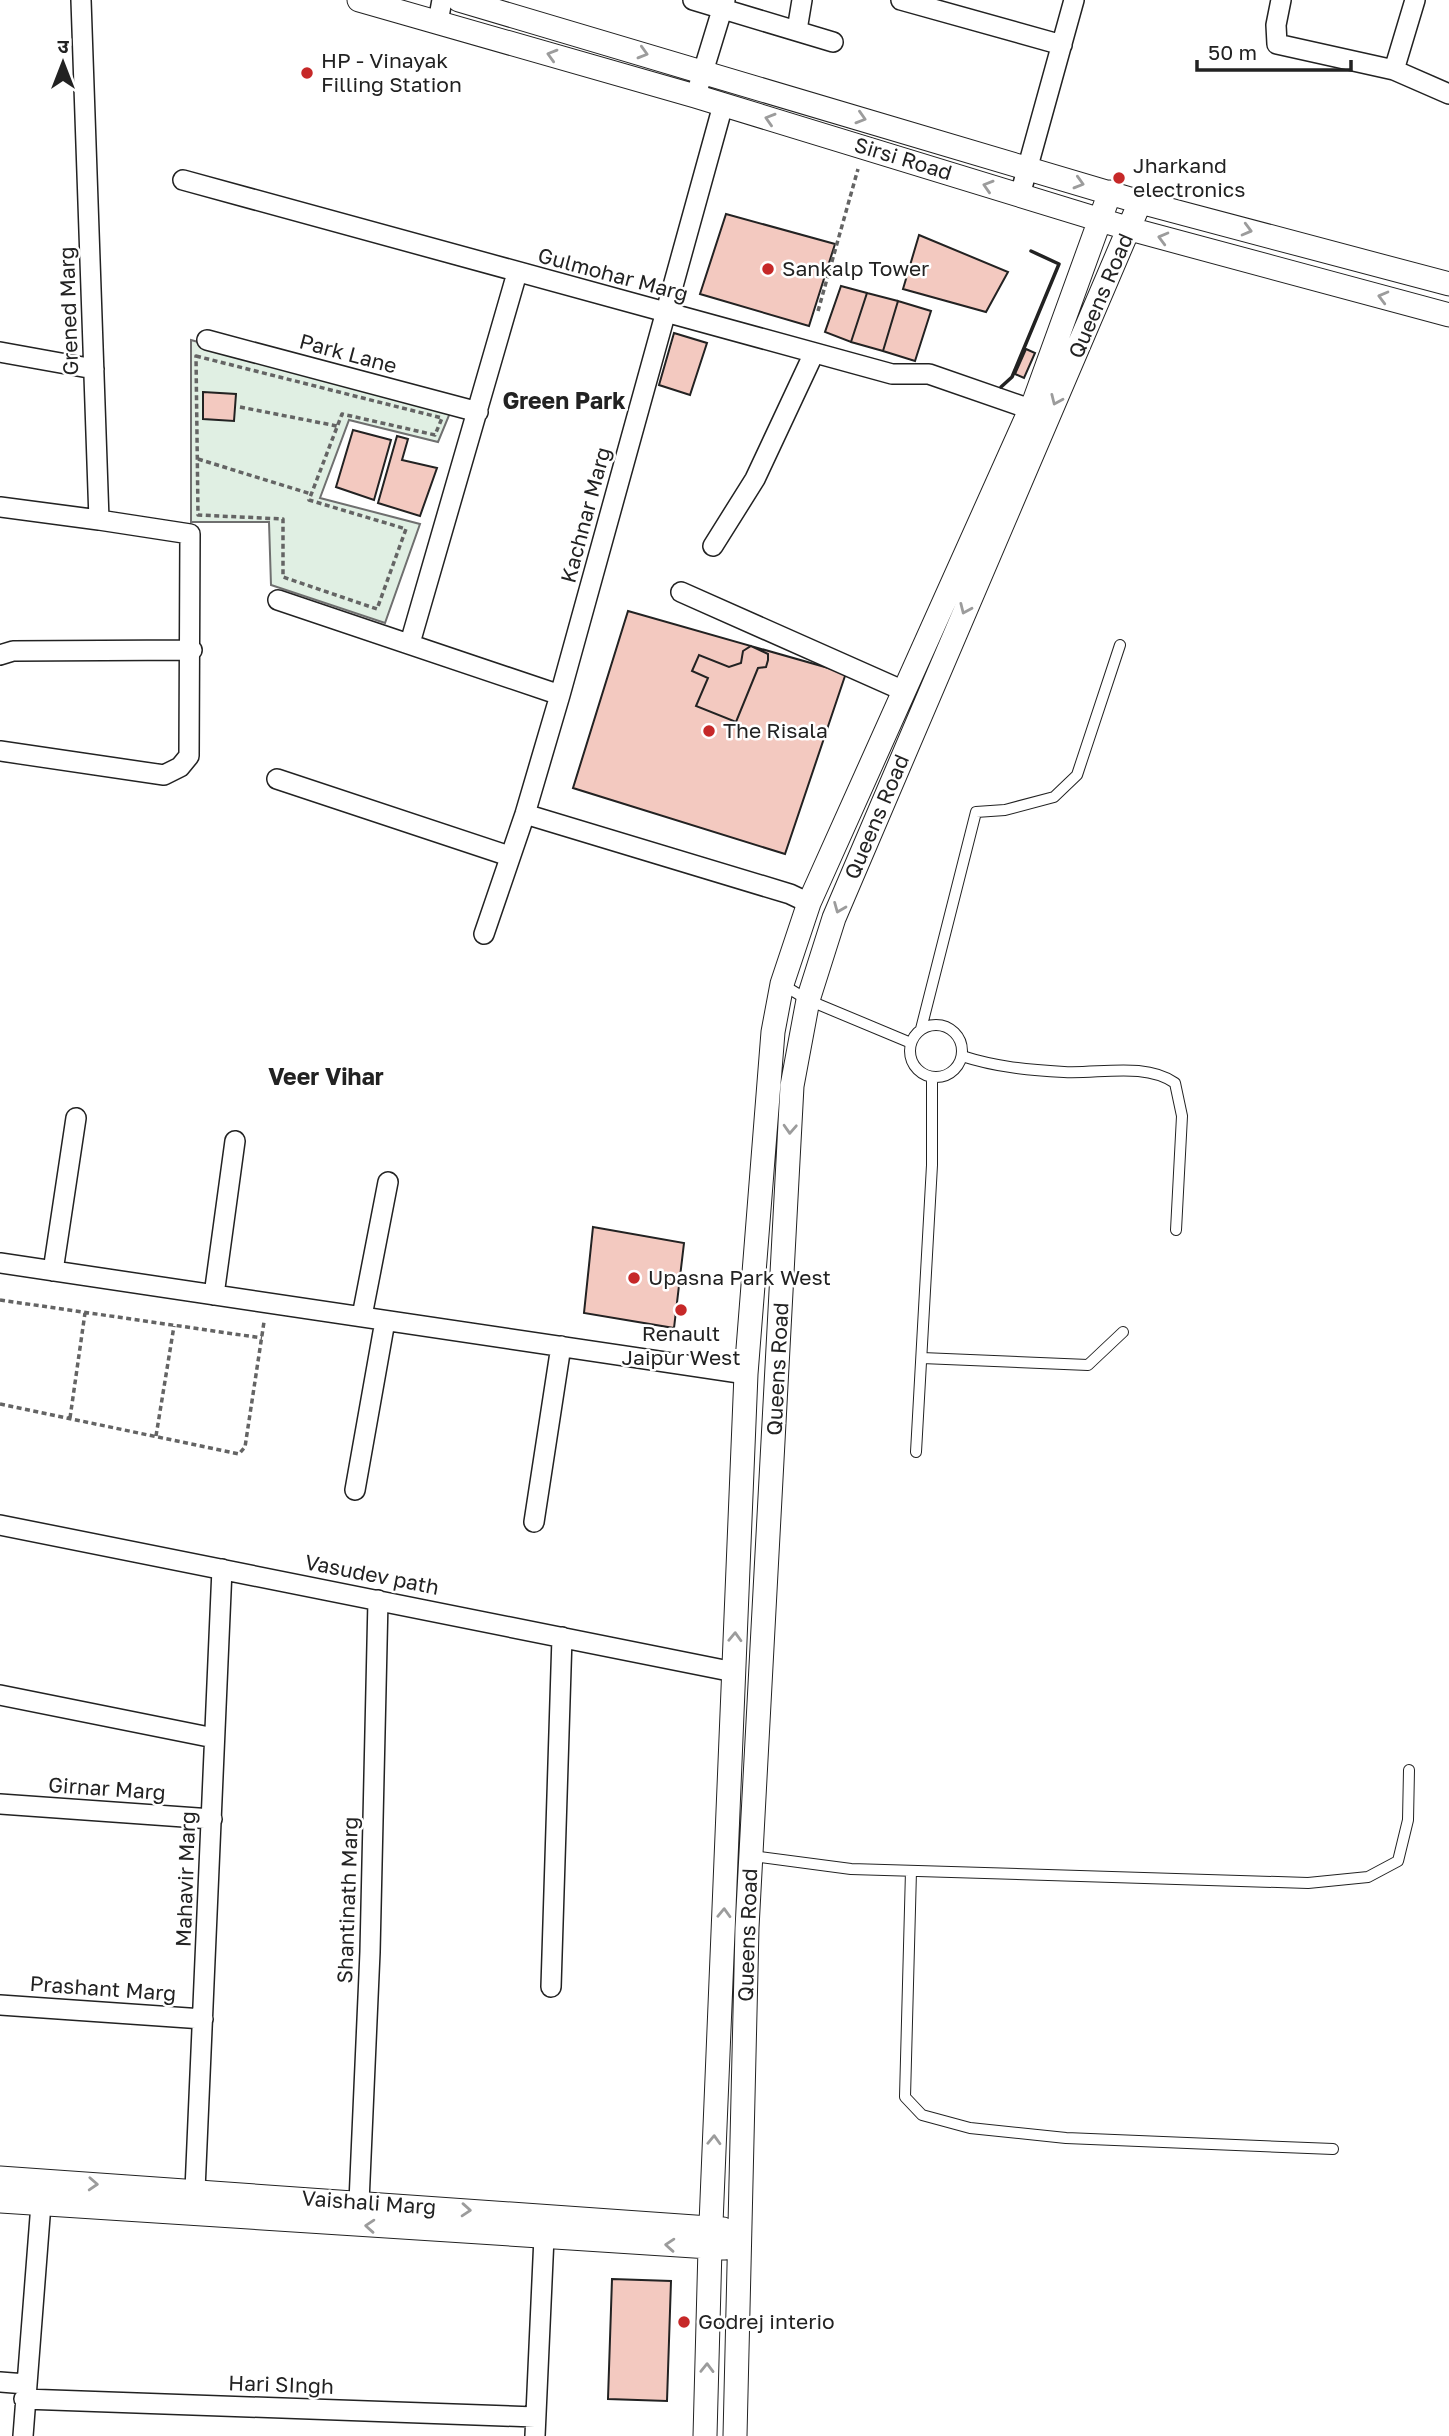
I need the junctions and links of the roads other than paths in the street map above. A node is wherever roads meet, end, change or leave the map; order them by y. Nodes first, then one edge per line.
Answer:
1 (81, 0) edge
2 (359, 0) edge
3 (460, 0) edge
4 (693, 0) edge
5 (802, 0) edge
6 (901, 0) edge
7 (1074, 0) edge
8 (1281, 0) edge
9 (1415, 0) edge
10 (724, 4) edge
11 (440, 11) edge
12 (797, 30) junction
13 (833, 42) dead end
14 (1062, 45) junction
15 (1394, 70) junction
16 (704, 71) junction
17 (1449, 93) edge
18 (695, 96) junction
19 (723, 105) junction
20 (1027, 169) junction
21 (184, 180) dead end
22 (1110, 192) junction
23 (1020, 195) junction
24 (1140, 202) junction
25 (1100, 220) junction
26 (1130, 229) junction
27 (517, 273) junction
28 (1449, 284) edge
29 (666, 312) junction
30 (1449, 315) edge
31 (206, 340) dead end
32 (0, 352) edge
33 (814, 353) junction
34 (94, 369) junction
35 (1030, 410) junction
36 (478, 412) junction
37 (0, 507) edge
38 (99, 520) junction
39 (713, 545) dead end
40 (681, 593) dead end
41 (278, 600) dead end
42 (410, 643) junction
43 (1120, 645) dead end
44 (192, 650) junction
45 (0, 655) edge
46 (904, 691) junction
47 (560, 695) junction
48 (0, 751) edge
49 (277, 779) dead end
50 (525, 814) junction
51 (509, 856) junction
52 (809, 903) junction
53 (484, 934) dead end
54 (782, 984) junction
55 (808, 1000) junction
56 (921, 1028) junction
57 (911, 1043) junction
58 (962, 1056) junction
59 (932, 1077) junction
60 (76, 1118) dead end
61 (235, 1141) dead end
62 (388, 1182) dead end
63 (1176, 1230) dead end
64 (0, 1263) edge
65 (53, 1271) junction
66 (214, 1295) junction
67 (362, 1316) junction
68 (385, 1321) junction
69 (1123, 1332) dead end
70 (561, 1346) junction
71 (922, 1358) junction
72 (746, 1374) junction
73 (916, 1452) dead end
74 (355, 1490) dead end
75 (534, 1522) dead end
76 (0, 1525) edge
77 (222, 1569) junction
78 (378, 1600) junction
79 (562, 1637) junction
80 (734, 1672) junction
81 (0, 1695) edge
82 (214, 1738) junction
83 (1409, 1770) dead end
84 (0, 1804) edge
85 (212, 1819) junction
86 (727, 1853) junction
87 (751, 1856) junction
88 (911, 1871) junction
89 (551, 1987) dead end
90 (0, 2005) edge
91 (204, 2019) junction
92 (1333, 2149) dead end
93 (0, 2178) edge
94 (195, 2190) junction
95 (41, 2192) junction
96 (0, 2201) edge
97 (359, 2202) junction
98 (544, 2237) junction
99 (710, 2238) junction
100 (738, 2240) junction
101 (0, 2382) edge
102 (25, 2391) junction
103 (535, 2426) edge
104 (23, 2436) edge
105 (705, 2436) edge
106 (735, 2436) edge

1 - 34 street, Grened Marg
2 - 11 street, Sirsi Road
3 -> 16 street, Sirsi Road
4 - 10 street
5 - 12 street
6 - 14 street
7 - 14 street
8 - 15 street
9 - 15 street
10 - 12 street
10 - 16 street
18 -> 11 street, Sirsi Road
12 - 13 street
14 - 20 street
15 - 17 street
16 - 18 street
16 -> 20 street, Sirsi Road
18 - 19 street, Sirsi Road
23 -> 19 street, Sirsi Road
19 - 29 street, Kachnar Marg
20 -> 22 street, Sirsi Road
20 - 23 street
21 - 27 street, Gulmohar Marg
22 - 24 street, Sirsi Road
22 - 25 street, Queens Road
23 - 25 street, Sirsi Road
24 - 26 street, Queens Road
24 -> 28 street, Sirsi Road
25 - 26 street, Sirsi Road
25 - 35 street, Queens Road
30 -> 26 street, Sirsi Road
26 -> 55 street, Queens Road
27 - 29 street, Gulmohar Marg
27 - 36 street
29 - 33 street, Gulmohar Marg
29 - 47 street, Kachnar Marg
31 - 36 street, Park Lane
32 - 34 street
33 - 35 street, Gulmohar Marg
33 - 39 street
34 - 38 street, Grened Marg
35 - 46 street, Queens Road
36 - 42 street
37 - 38 street
38 - 44 street
40 - 46 street
41 - 42 street
42 - 47 street
43 - 56 lane
44 - 45 street
44 - 48 street
46 - 52 street, Queens Road
47 - 50 street, Kachnar Marg
49 - 51 street
50 - 51 street, Kachnar Marg
50 - 52 street
51 - 53 street, Kachnar Marg
52 - 54 street, Queens Road
54 - 55 lane
54 - 72 street, Queens Road
55 - 57 lane
55 -> 87 street, Queens Road
56 - 57 lane
56 - 58 lane
57 - 59 lane
58 - 59 lane
58 - 63 lane
59 - 71 lane
60 - 65 street
61 - 66 street
62 - 67 street
64 - 65 street
65 - 66 street
66 - 67 street
67 - 68 street
68 - 70 street
68 - 74 street
69 - 71 lane
70 - 72 street
70 - 75 street
71 - 73 lane
80 -> 72 street, Queens Road
76 - 77 street, Vasudev path
77 - 78 street, Vasudev path
77 - 82 street, Mahavir Marg
78 - 79 street, Vasudev path
78 - 97 street, Shantinath Marg
79 - 80 street, Vasudev path
79 - 89 street
80 - 86 street, Queens Road
81 - 82 street
82 - 85 street, Mahavir Marg
83 - 88 lane
84 - 85 street, Girnar Marg
85 - 91 street, Mahavir Marg
86 - 87 lane
99 -> 86 street, Queens Road
87 - 88 lane
87 - 100 street, Queens Road
88 - 92 lane
90 - 91 street, Prashant Marg
91 - 94 street, Mahavir Marg
93 - 95 street, Vaishali Marg
95 -> 94 street, Vaishali Marg
94 - 97 street, Vaishali Marg
95 - 96 street, Vaishali Marg
98 -> 95 street, Vaishali Marg
95 - 102 street
97 -> 99 street, Vaishali Marg
99 -> 98 street, Vaishali Marg
98 - 103 street
99 - 100 street, Vaishali Marg
105 -> 99 street, Queens Road
100 - 106 street, Queens Road
101 - 102 street, Hari SIngh
102 - 103 street, Hari SIngh
102 - 104 street

